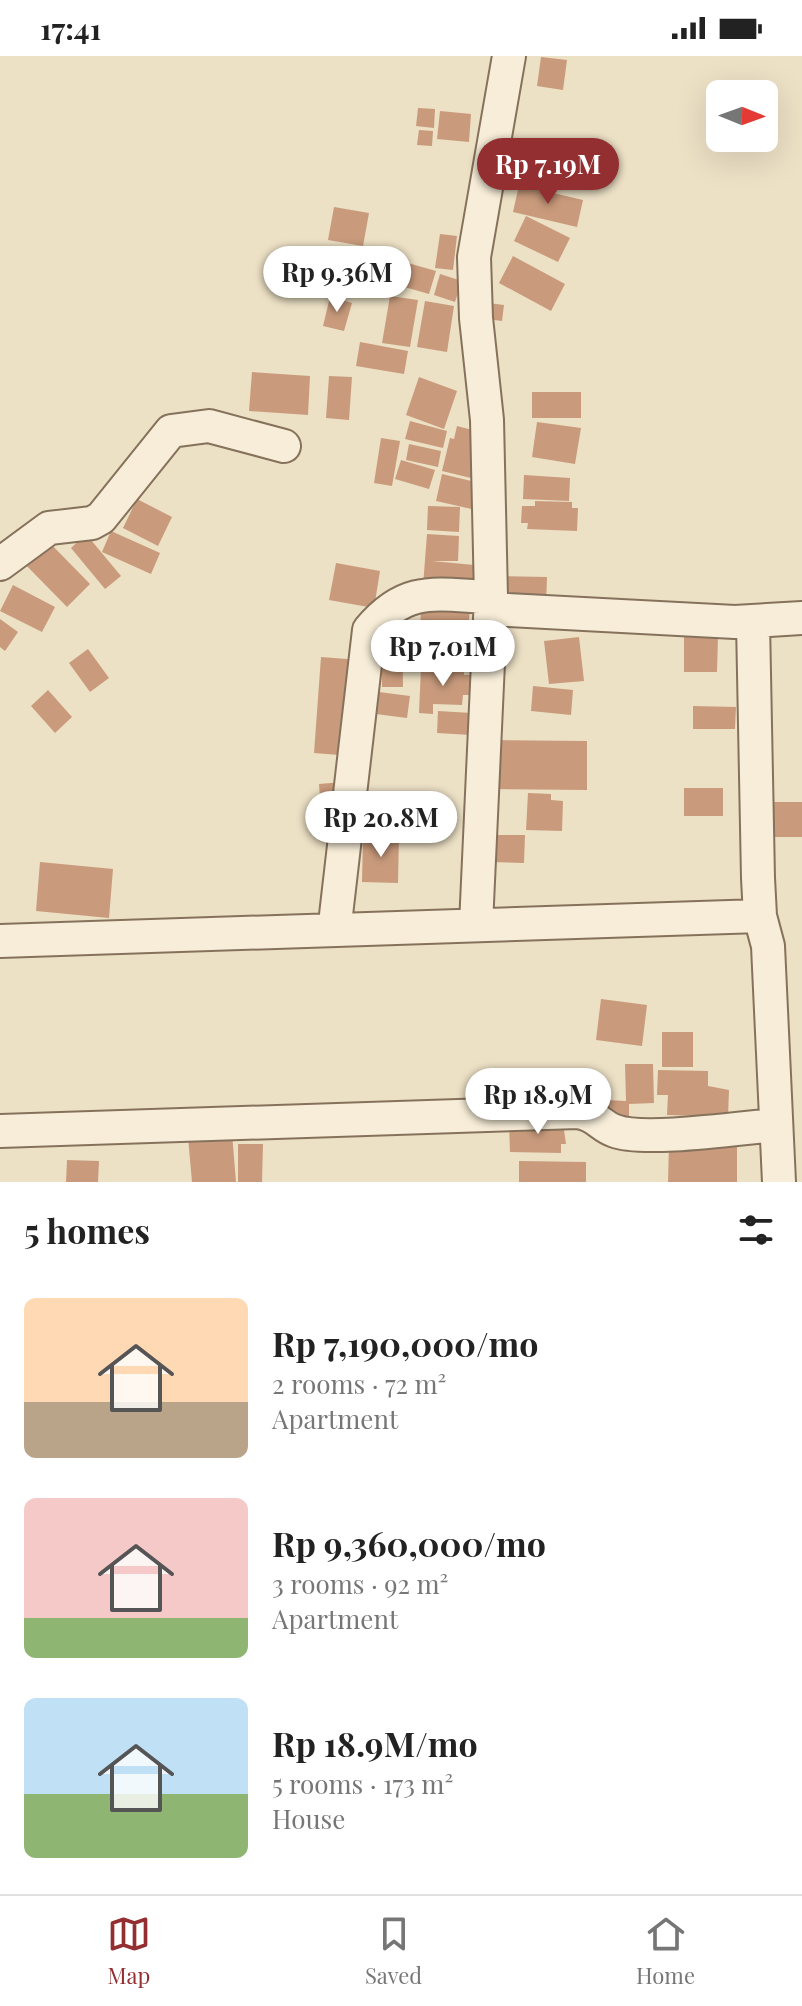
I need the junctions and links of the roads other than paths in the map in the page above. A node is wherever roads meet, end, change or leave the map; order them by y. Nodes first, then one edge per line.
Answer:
1 (509, 56) edge
2 (284, 446) dead end
3 (0, 564) edge
4 (491, 603) junction
5 (802, 618) edge
6 (753, 622) junction
7 (760, 916) junction
8 (476, 925) junction
9 (336, 930) junction
10 (0, 941) edge
11 (775, 1125) junction
12 (0, 1131) edge
13 (779, 1182) edge

1 - 4 street
2 - 3 street
4 - 6 street
4 - 8 street
4 - 9 street
5 - 6 street
6 - 7 street
7 - 8 street
7 - 11 street
8 - 9 street
9 - 10 street
11 - 12 street
11 - 13 street

